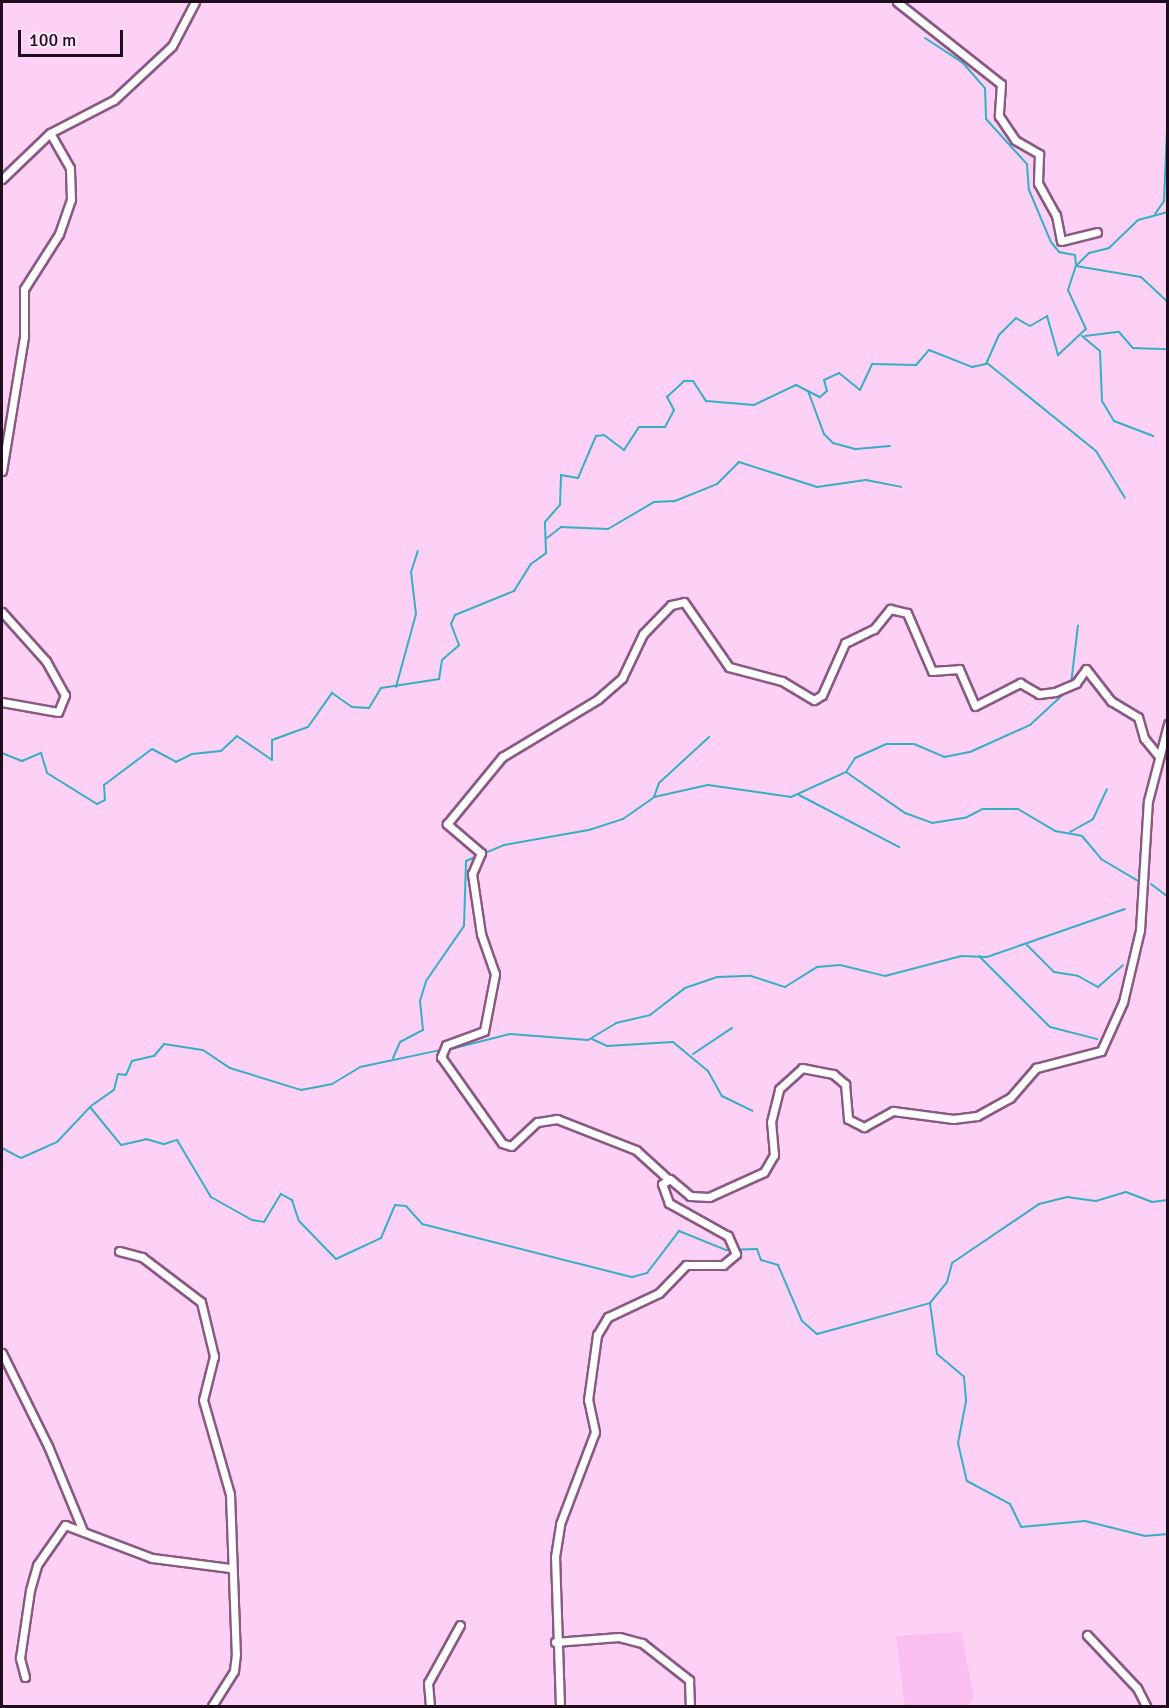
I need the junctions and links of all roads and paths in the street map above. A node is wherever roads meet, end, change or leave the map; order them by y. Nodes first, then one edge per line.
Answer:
1 (195, 2) edge
2 (897, 2) edge
3 (50, 133) junction
4 (2, 179) edge
5 (1097, 232) dead end
6 (2, 471) edge
7 (2, 612) edge
8 (2, 702) edge
9 (1167, 724) edge
10 (1158, 755) junction
11 (668, 1179) junction
12 (119, 1251) dead end
13 (2, 1353) edge
14 (83, 1531) junction
15 (230, 1568) junction
16 (460, 1625) dead end
17 (1088, 1635) dead end
18 (555, 1642) junction
19 (25, 1677) dead end
20 (212, 1707) edge
21 (430, 1707) edge
22 (560, 1707) edge
23 (690, 1707) edge
24 (1146, 1707) edge

1 - 3 street
2 - 5 street
3 - 4 street
3 - 6 street
7 - 8 street
9 - 10 street
10 - 11 street
10 - 11 street
11 - 18 street
12 - 15 street
13 - 14 street
14 - 15 street
14 - 19 street
15 - 20 street
16 - 21 street
17 - 24 street
18 - 22 street
18 - 23 street

